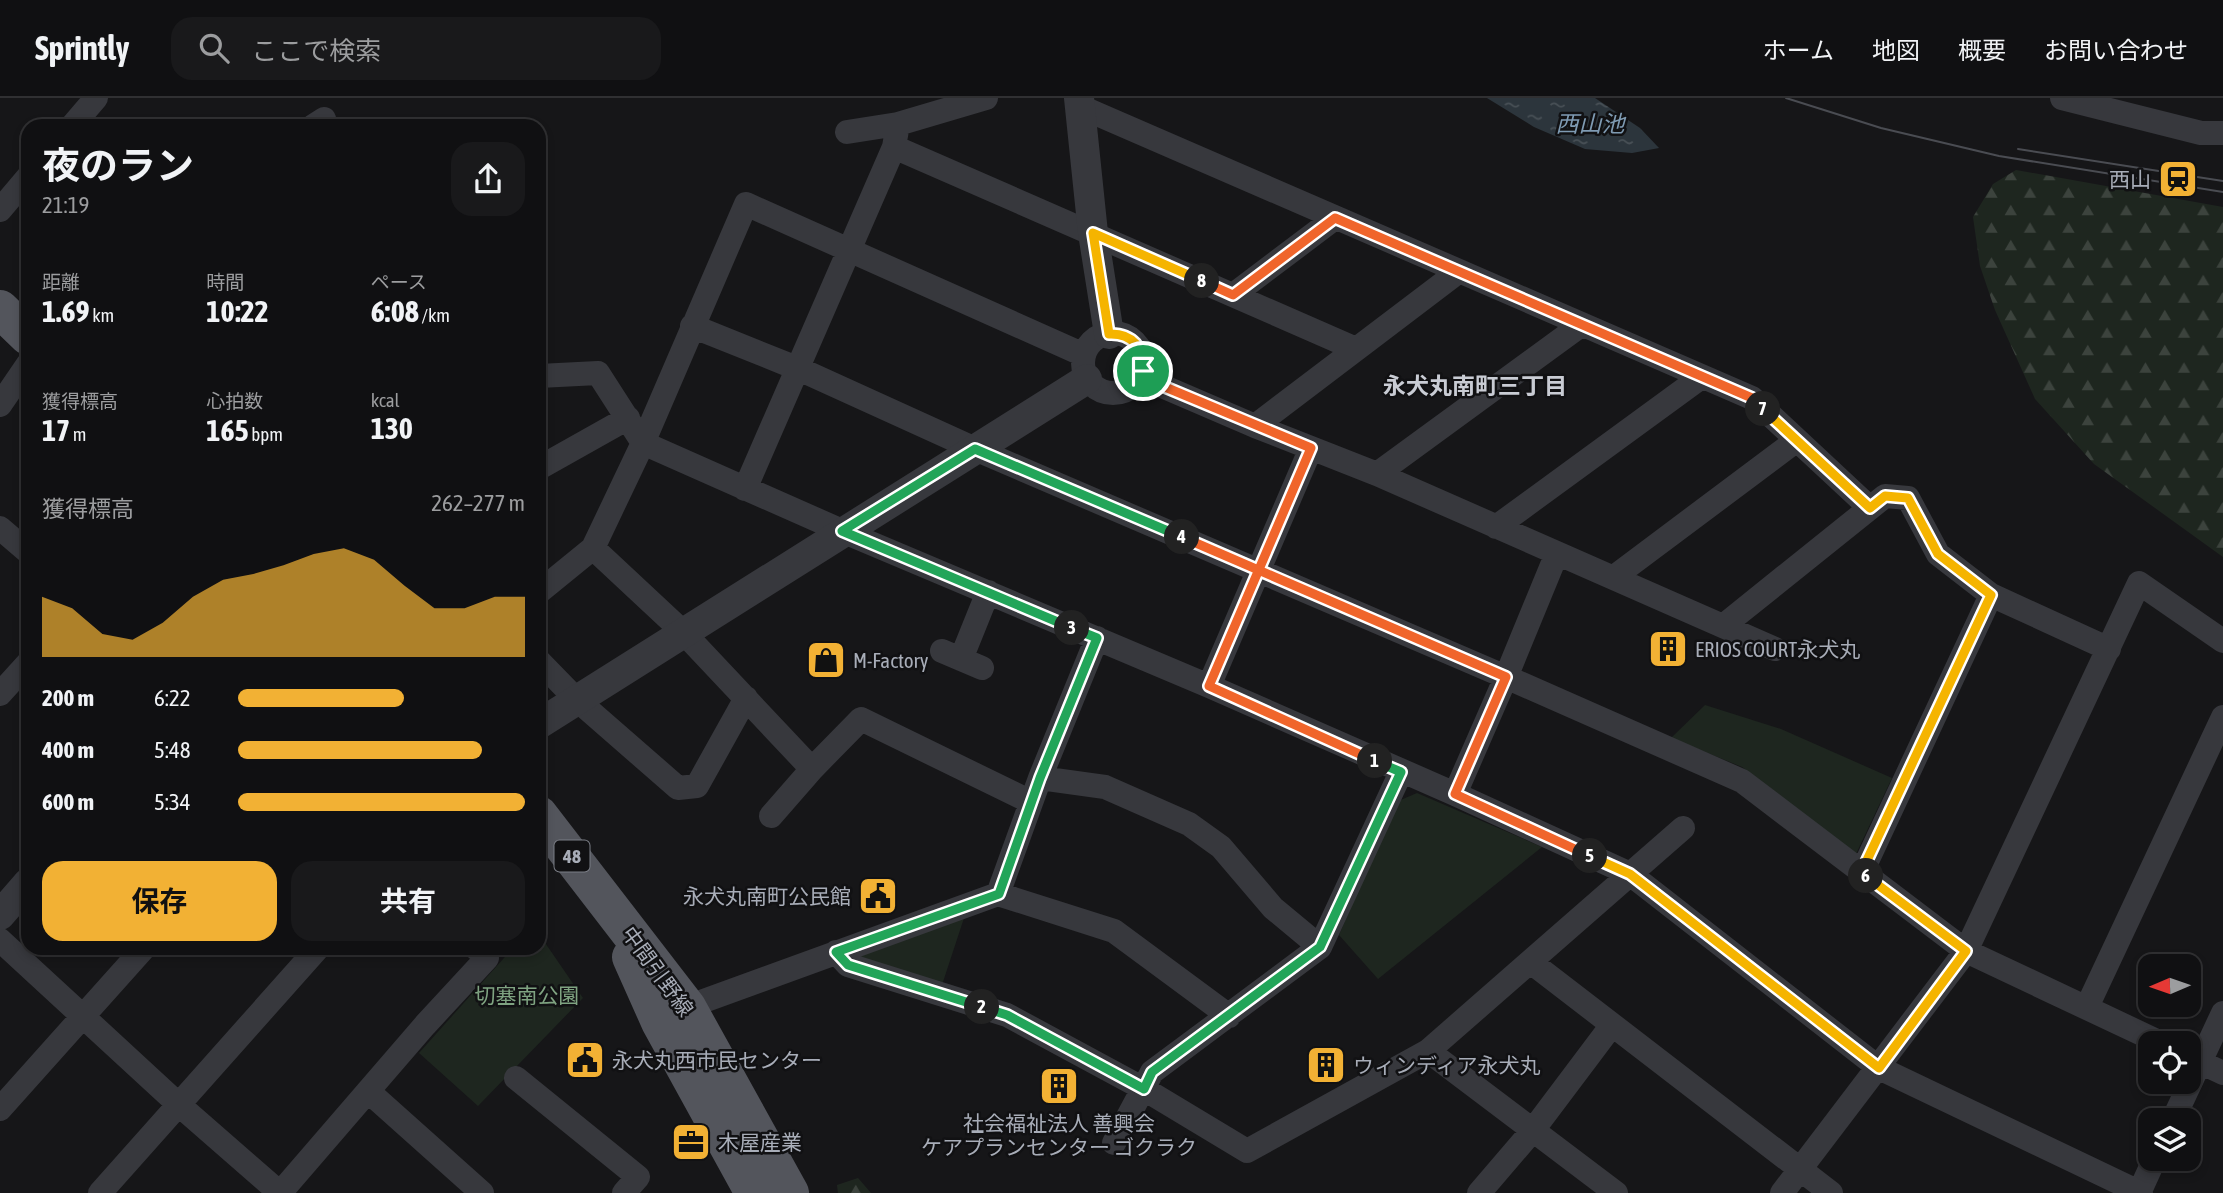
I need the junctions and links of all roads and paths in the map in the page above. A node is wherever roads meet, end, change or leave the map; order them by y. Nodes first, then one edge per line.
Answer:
1 (986, 98) edge
2 (2062, 98) edge
3 (1080, 103) edge
4 (847, 132) dead end
5 (2223, 133) edge
6 (896, 136) junction
7 (21, 185) edge
8 (0, 209) edge
9 (1335, 218) junction
10 (1093, 233) junction
11 (849, 249) junction
12 (1458, 272) junction
13 (1233, 295) junction
14 (0, 309) edge
15 (1581, 325) junction
16 (692, 326) junction
17 (21, 329) edge
18 (1109, 334) junction
19 (1356, 349) junction
20 (1085, 367) junction
21 (799, 369) junction
22 (21, 374) edge
23 (546, 376) edge
24 (1141, 377) junction
25 (1700, 378) junction
26 (0, 405) edge
27 (628, 418) junction
28 (1255, 426) junction
29 (1797, 440) junction
30 (643, 443) junction
31 (1311, 448) junction
32 (975, 449) junction
33 (546, 464) edge
34 (1377, 474) junction
35 (745, 488) junction
36 (1870, 508) junction
37 (1496, 527) junction
38 (0, 528) edge
39 (842, 531) junction
40 (21, 546) edge
41 (593, 548) junction
42 (1557, 553) junction
43 (1260, 571) junction
44 (1614, 577) junction
45 (546, 586) edge
46 (988, 593) junction
47 (1991, 595) junction
48 (1723, 626) junction
49 (683, 632) junction
50 (1097, 638) junction
51 (2223, 640) edge
52 (1775, 649) dead end
53 (2109, 649) junction
54 (962, 659) dead end
55 (546, 669) edge
56 (21, 671) edge
57 (1506, 677) junction
58 (1209, 686) junction
59 (0, 694) edge
60 (746, 698) junction
61 (576, 699) junction
62 (2223, 717) edge
63 (546, 719) edge
64 (812, 769) junction
65 (1401, 772) junction
66 (1040, 778) junction
67 (1455, 794) junction
68 (1031, 802) junction
69 (771, 816) dead end
70 (546, 824) edge
71 (1683, 828) dead end
72 (1861, 873) junction
73 (1630, 874) junction
74 (21, 891) edge
75 (999, 894) junction
76 (604, 898) junction
77 (0, 915) edge
78 (0, 940) edge
79 (1320, 947) junction
80 (1966, 951) junction
81 (836, 952) junction
82 (138, 955) edge
83 (312, 955) edge
84 (484, 955) edge
85 (1532, 962) junction
86 (687, 1007) junction
87 (2087, 1007) junction
88 (2223, 1013) edge
89 (1229, 1016) junction
90 (83, 1018) junction
91 (1612, 1025) junction
92 (2138, 1032) edge
93 (2201, 1050) edge
94 (1428, 1051) junction
95 (2201, 1063) edge
96 (1879, 1068) junction
97 (2223, 1073) edge
98 (516, 1078) dead end
99 (1144, 1089) junction
100 (369, 1092) junction
101 (178, 1104) junction
102 (0, 1109) edge
103 (1533, 1130) junction
104 (1114, 1143) dead end
105 (1800, 1170) junction
106 (2149, 1171) edge
107 (100, 1193) edge
108 (280, 1193) edge
109 (482, 1193) edge
110 (624, 1193) edge
111 (754, 1193) edge
112 (790, 1193) edge
113 (1479, 1193) edge
114 (1616, 1193) edge
115 (1782, 1193) edge
116 (1831, 1193) edge
117 (2140, 1193) edge

1 - 6 street
2 - 5 street
3 - 9 street
3 - 10 street
4 - 6 street
6 - 10 street
6 - 11 street
7 - 8 street
9 - 12 street
9 - 13 street
10 - 13 street
10 - 18 street
11 - 16 street
11 - 20 street
11 - 21 street
12 - 15 street
12 - 19 street
13 - 19 street
14 - 17 main road
15 - 25 street
15 - 34 street
16 - 21 street
16 - 30 street
18 - 20 street
18 - 24 street
19 - 28 street
20 - 24 street
20 - 32 street
21 - 32 street
21 - 35 street
22 - 26 street
23 - 27 street
24 - 28 street
25 - 29 street
25 - 37 street
27 - 30 street
27 - 33 street
28 - 31 street
29 - 36 street
29 - 44 street
30 - 35 street
30 - 41 street
31 - 34 street
31 - 43 street
32 - 39 street
32 - 43 street
34 - 37 street
35 - 39 street
36 - 47 street
36 - 48 street
37 - 42 street
38 - 40 street
39 - 46 street
39 - 49 street
41 - 45 street
41 - 49 street
42 - 44 street
42 - 57 street
43 - 57 street
43 - 58 street
44 - 48 street
46 - 50 street
46 - 54 street
47 - 53 street
47 - 72 street
48 - 52 street
49 - 60 street
49 - 61 street
50 - 58 street
50 - 66 street
51 - 53 street
53 - 80 street
55 - 61 street
56 - 59 street
57 - 67 street
57 - 72 street
58 - 65 street
60 - 61 street
60 - 64 street
61 - 63 street
62 - 87 street
64 - 68 street
64 - 69 street
65 - 67 street
65 - 79 street
66 - 68 street
66 - 79 street
67 - 73 street
68 - 75 street
70 - 76 main road, 中間引野線 / 48
71 - 73 street
72 - 80 street
73 - 85 street
73 - 96 street
74 - 77 street
75 - 81 street
75 - 89 street
76 - 86 main road, 中間引野線 / 48
76 - 111 main road, 中間引野線 / 48
78 - 90 street
79 - 89 street
80 - 87 street
80 - 96 street
81 - 86 street
81 - 99 street
82 - 90 street
83 - 101 street
84 - 100 street
85 - 91 street
85 - 94 street
86 - 112 main road, 中間引野線 / 48
87 - 92 street
88 - 93 street
89 - 99 street
90 - 101 street
90 - 102 street
91 - 103 street
91 - 105 street
94 - 99 street
94 - 103 street
95 - 97 street
96 - 105 street
96 - 117 street
98 - 110 street
99 - 104 street
100 - 108 street
100 - 109 street
101 - 107 street
101 - 108 street
103 - 113 street
103 - 114 street
105 - 115 street
105 - 116 street
106 - 117 street

